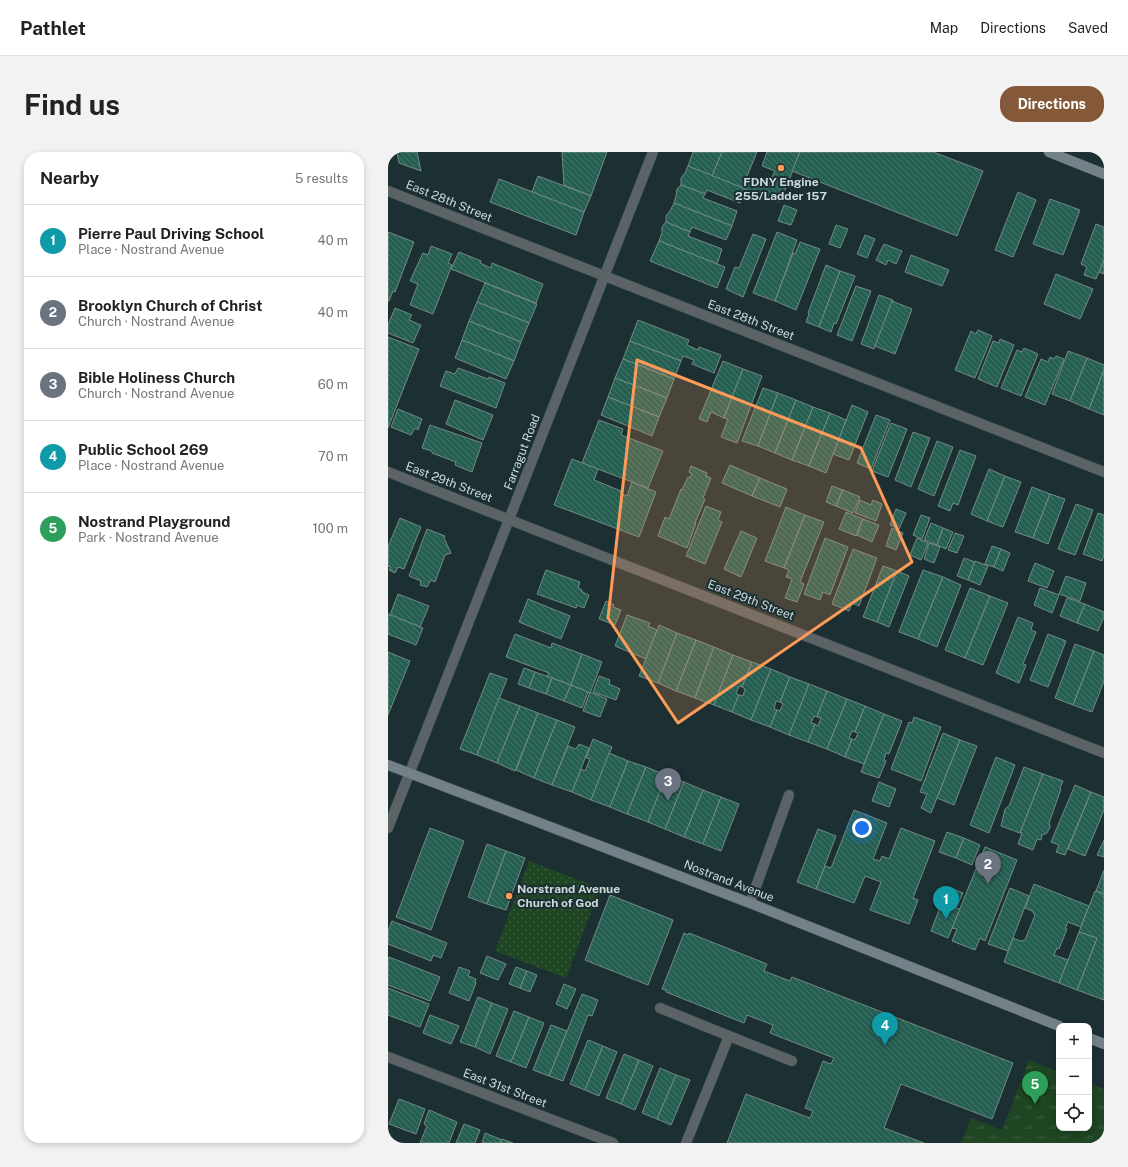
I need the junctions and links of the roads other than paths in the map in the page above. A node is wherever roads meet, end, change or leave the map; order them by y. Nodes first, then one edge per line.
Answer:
1 (652, 152) edge
2 (1049, 152) edge
3 (1104, 174) edge
4 (388, 191) edge
5 (605, 276) junction
6 (388, 472) edge
7 (1104, 472) edge
8 (509, 519) junction
9 (1104, 753) edge
10 (388, 765) edge
11 (409, 773) junction
12 (789, 796) dead end
13 (388, 828) edge
14 (750, 902) junction
15 (660, 1008) dead end
16 (1056, 1025) edge
17 (729, 1036) junction
18 (1092, 1039) edge
19 (1104, 1044) edge
20 (388, 1056) edge
21 (792, 1061) dead end
22 (613, 1143) edge
23 (686, 1143) edge

1 - 5 street, Farragut Road
2 - 3 main road
4 - 5 street, East 28th Street
5 - 7 street, East 28th Street
5 - 8 street, Farragut Road
6 - 8 street, East 29th Street
8 - 9 street, East 29th Street
8 - 11 street, Farragut Road
10 - 11 main road, Nostrand Avenue
11 - 13 street, Farragut Road
11 - 14 main road, Nostrand Avenue
12 - 14 street
14 - 16 main road, Nostrand Avenue
15 - 17 street
17 - 21 street
17 - 23 street
18 - 19 main road
20 - 22 street, East 31st Street

